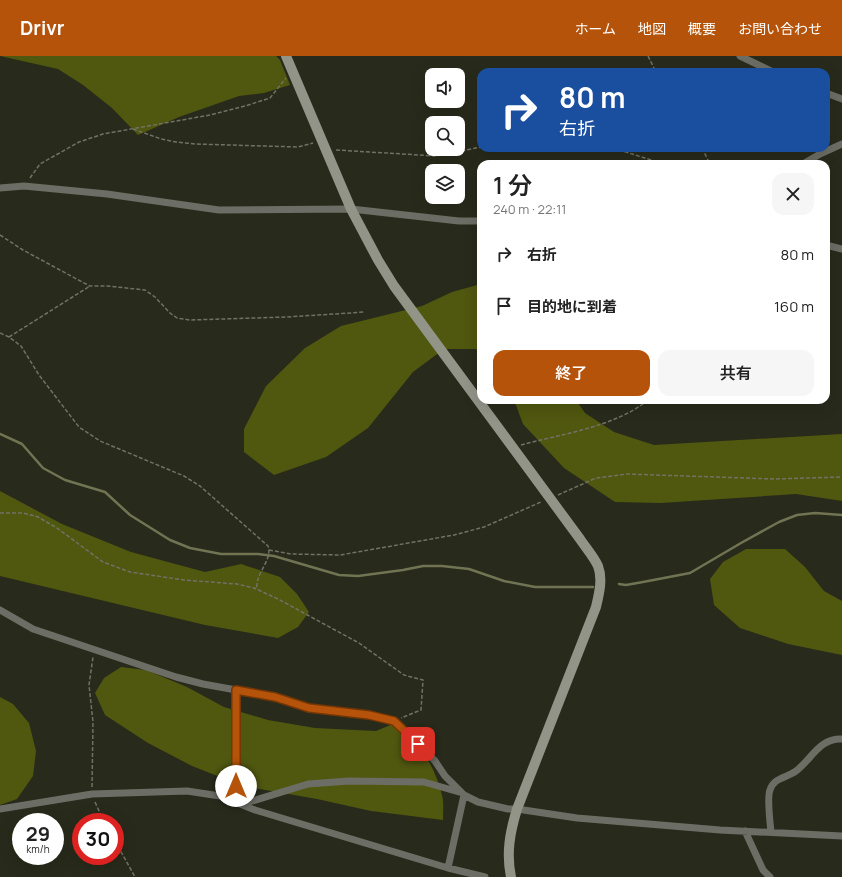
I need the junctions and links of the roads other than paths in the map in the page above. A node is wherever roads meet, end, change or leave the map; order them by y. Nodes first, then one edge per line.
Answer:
1 (286, 56) edge
2 (740, 56) edge
3 (765, 68) edge
4 (830, 94) edge
5 (842, 99) edge
6 (842, 144) edge
7 (830, 149) edge
8 (824, 152) edge
9 (810, 160) edge
10 (0, 188) edge
11 (351, 208) junction
12 (477, 221) edge
13 (830, 246) edge
14 (842, 249) edge
15 (477, 398) edge
16 (481, 404) edge
17 (0, 610) edge
18 (236, 690) junction
19 (842, 739) edge
20 (462, 794) junction
21 (236, 801) junction
22 (0, 809) edge
23 (517, 809) junction
24 (745, 831) junction
25 (771, 832) junction
26 (842, 836) edge
27 (448, 868) junction
28 (485, 877) edge
29 (511, 877) edge
30 (770, 877) edge

1 - 11 street
2 - 3 street
4 - 5 street
6 - 7 street
8 - 9 street
10 - 11 street
11 - 12 street
11 - 15 street
13 - 14 street
16 - 23 street
17 - 18 street
18 - 20 street
18 - 21 street
19 - 25 street
20 - 21 street
20 - 23 street
20 - 27 street
21 - 22 street
21 - 27 street
23 - 24 street
23 - 29 street
24 - 25 street
24 - 30 street
25 - 26 street
27 - 28 street

